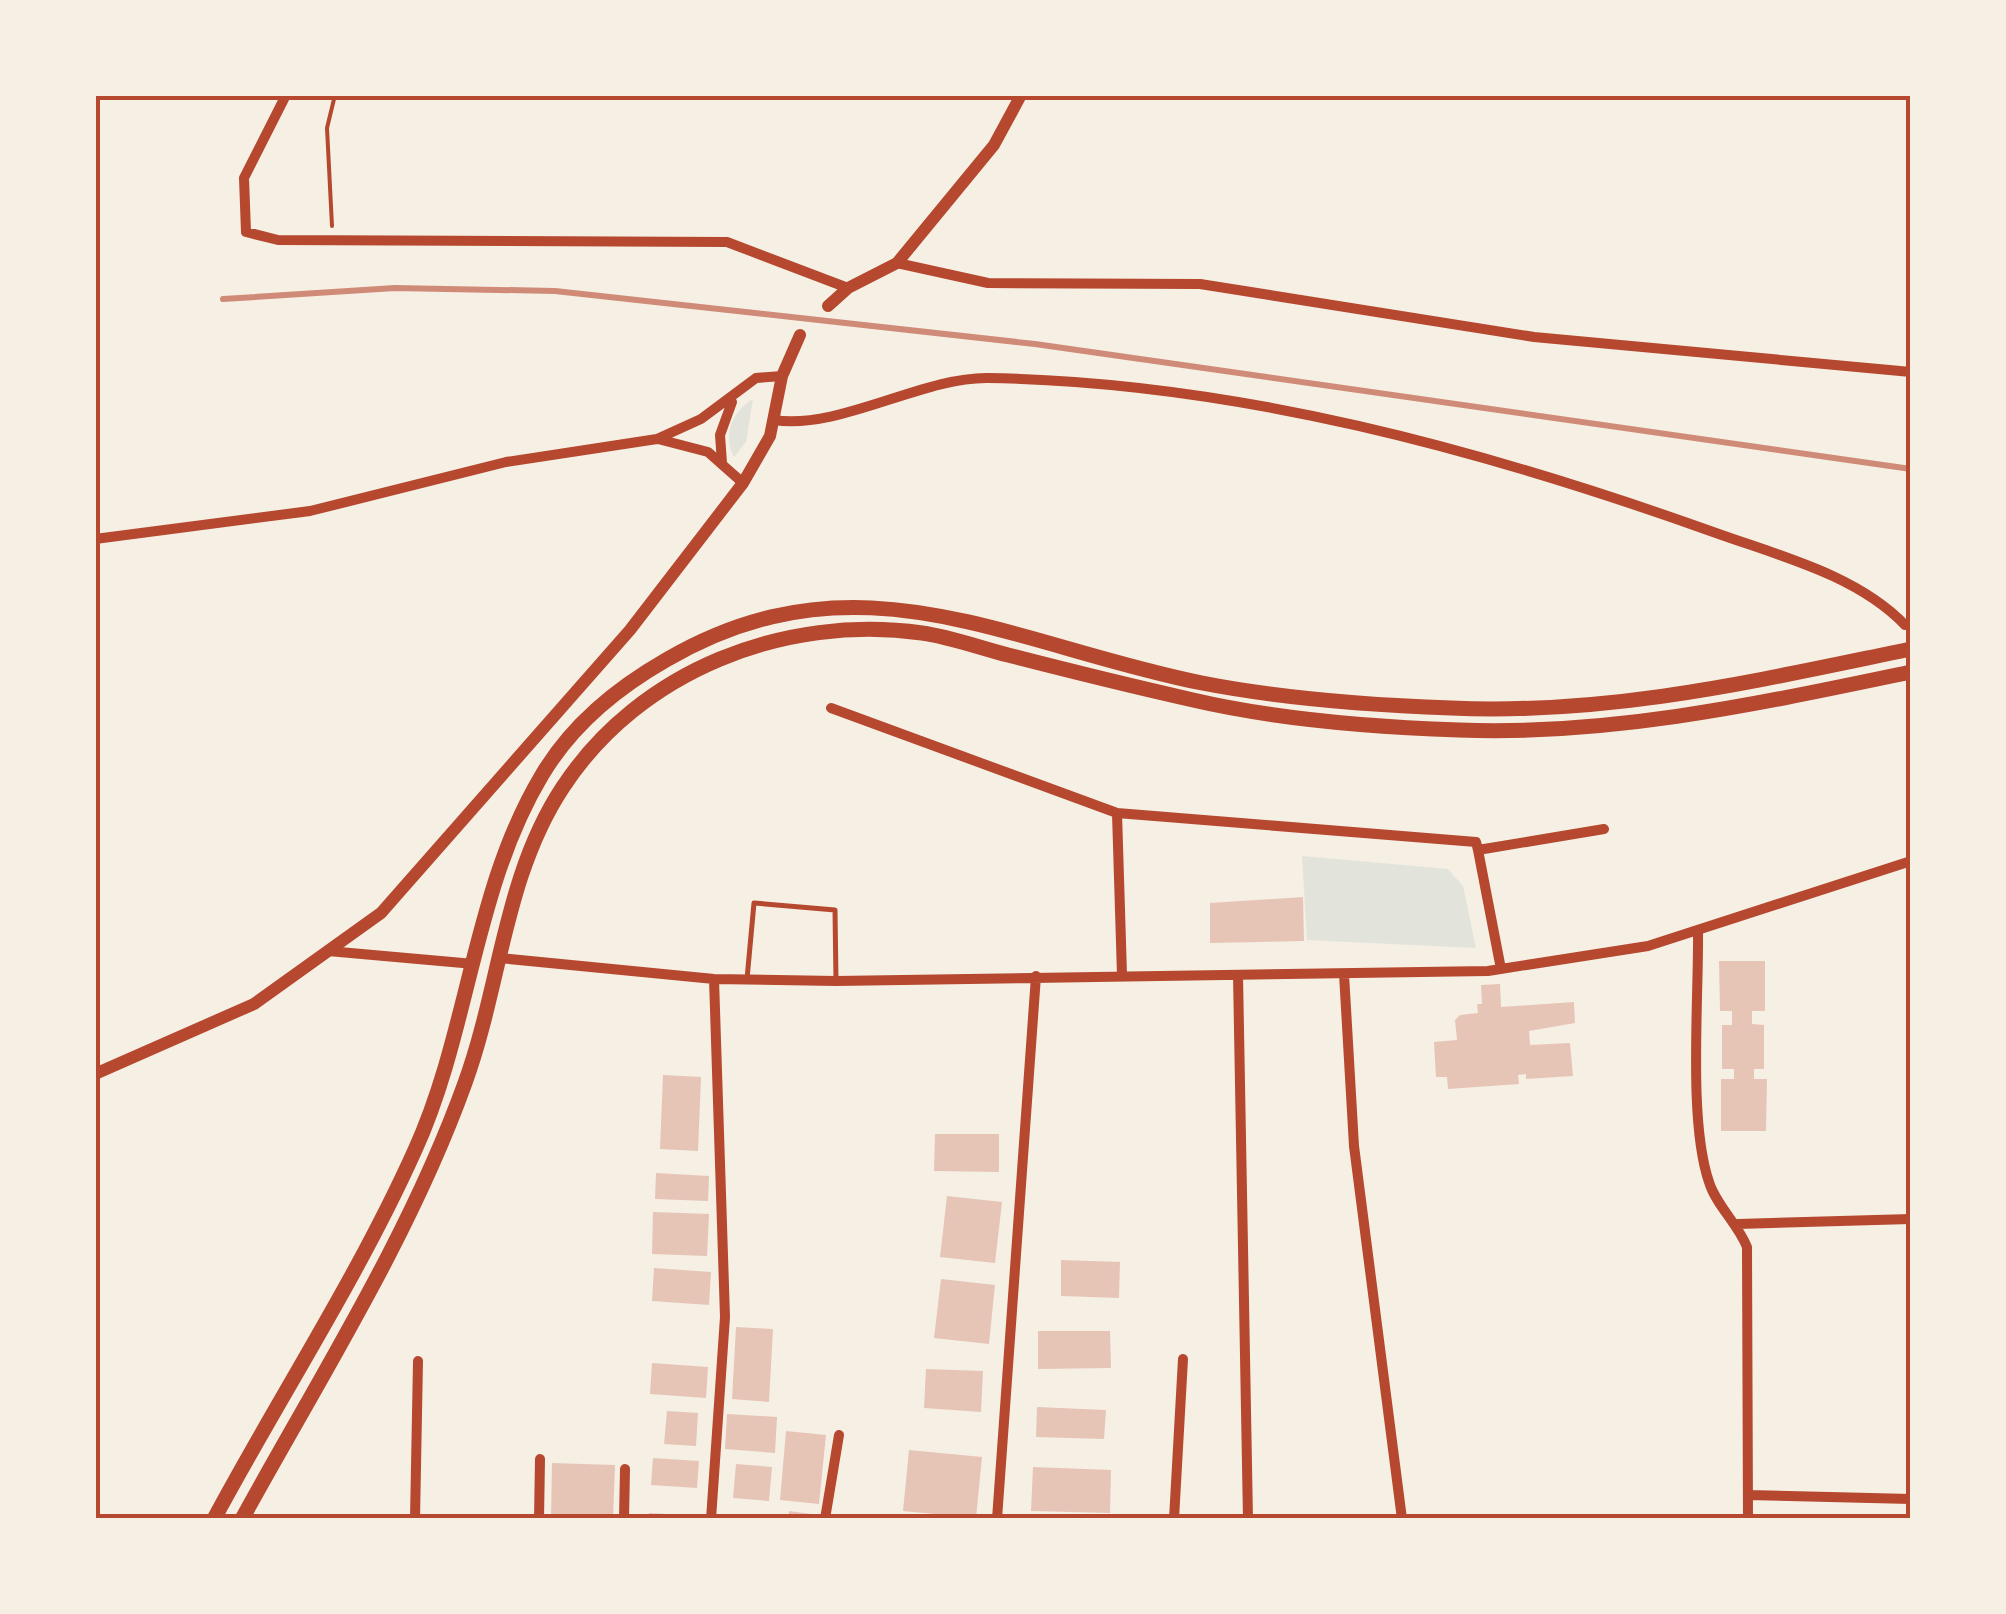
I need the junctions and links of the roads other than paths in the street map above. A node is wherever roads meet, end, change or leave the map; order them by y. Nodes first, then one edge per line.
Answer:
1 (286, 95) edge
2 (1021, 95) edge
3 (898, 263) junction
4 (848, 288) junction
5 (828, 306) dead end
6 (800, 335) dead end
7 (1911, 372) edge
8 (782, 376) junction
9 (734, 397) junction
10 (774, 420) junction
11 (657, 439) junction
12 (722, 463) junction
13 (743, 484) junction
14 (95, 540) edge
15 (1905, 625) dead end
16 (1911, 650) edge
17 (1911, 672) edge
18 (831, 708) dead end
19 (1117, 813) junction
20 (1604, 828) dead end
21 (1478, 850) junction
22 (1911, 861) edge
23 (1698, 930) junction
24 (328, 951) junction
25 (499, 958) junction
26 (474, 964) junction
27 (1501, 969) junction
28 (1344, 974) junction
29 (1238, 975) junction
30 (1036, 976) junction
31 (1122, 976) junction
32 (714, 979) junction
33 (747, 979) junction
34 (836, 981) junction
35 (95, 1074) edge
36 (1911, 1220) edge
37 (1738, 1224) junction
38 (1183, 1359) dead end
39 (418, 1361) dead end
40 (839, 1435) dead end
41 (540, 1459) dead end
42 (625, 1470) dead end
43 (1748, 1494) junction
44 (1911, 1499) edge
45 (214, 1519) edge
46 (242, 1519) edge
47 (415, 1519) edge
48 (538, 1519) edge
49 (624, 1519) edge
50 (711, 1519) edge
51 (825, 1519) edge
52 (997, 1519) edge
53 (1174, 1519) edge
54 (1248, 1519) edge
55 (1402, 1519) edge
56 (1748, 1519) edge

1 - 4 street
2 - 3 street
3 - 4 street
3 - 7 street
4 - 5 street
6 - 8 street
8 - 9 street
8 - 10 street
9 - 11 street
9 - 12 street
10 - 13 street
10 - 15 street
11 - 12 street
11 - 14 street
12 - 13 street
13 - 24 street
16 - 26 main road
17 - 25 main road
18 - 19 street
19 - 21 street
19 - 31 street
20 - 21 street
21 - 27 street
22 - 23 street
23 - 27 street
23 - 37 street
24 - 26 street
24 - 35 street
25 - 32 street
25 - 46 main road
26 - 45 main road
27 - 28 street
28 - 29 street
28 - 55 street
29 - 31 street
29 - 54 street
30 - 31 street
30 - 34 street
30 - 52 street
32 - 33 street
32 - 50 street
33 - 34 street
33 - 34 lane
36 - 37 street
37 - 43 street
38 - 53 street
39 - 47 street
40 - 51 street
41 - 48 street
42 - 49 street
43 - 44 street
43 - 56 street

